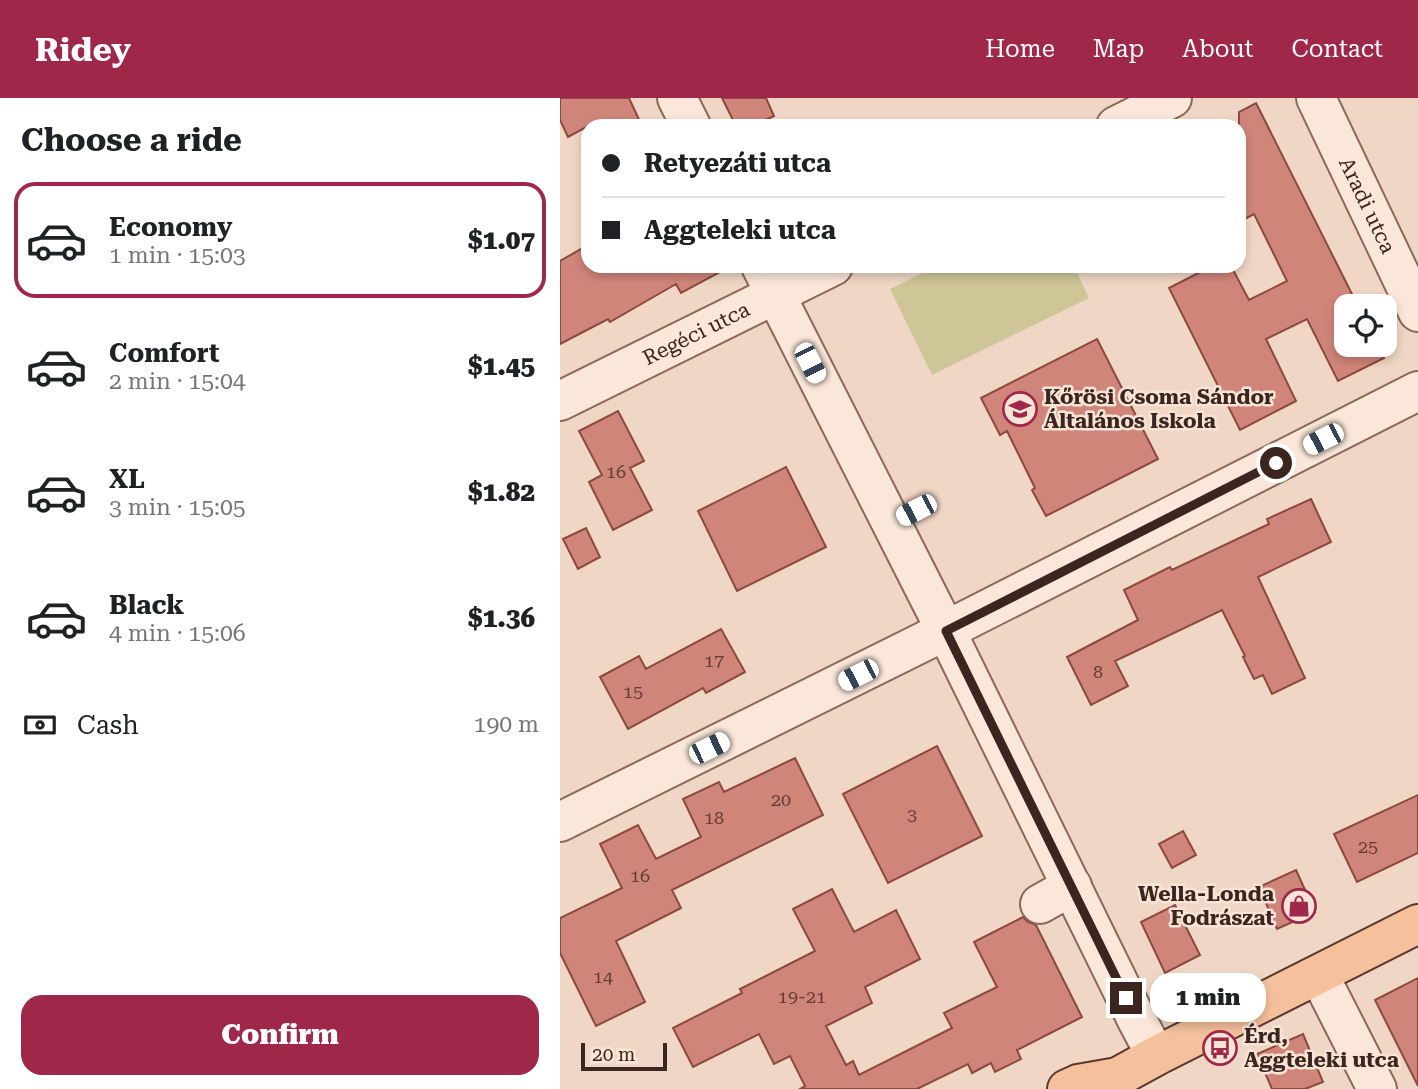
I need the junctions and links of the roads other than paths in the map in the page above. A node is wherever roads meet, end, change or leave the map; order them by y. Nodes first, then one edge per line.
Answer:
1 (677, 98) edge
2 (1172, 98) edge
3 (1316, 98) edge
4 (688, 119) edge
5 (1129, 119) edge
6 (800, 273) edge
7 (768, 280) edge
8 (1418, 312) edge
9 (1418, 391) edge
10 (560, 401) edge
11 (946, 631) junction
12 (560, 822) edge
13 (1418, 924) edge
14 (1319, 975) junction
15 (1156, 1056) junction
16 (1109, 1083) edge
17 (1067, 1089) edge
18 (1377, 1089) edge

1 - 4 street
2 - 5 street
3 - 8 street, Aradi utca
6 - 7 street, Regéci utca
7 - 10 street, Regéci utca
7 - 11 street
9 - 11 street
11 - 12 street
11 - 15 street
13 - 14 main road
14 - 15 main road
14 - 18 street
15 - 16 main road
16 - 17 main road

